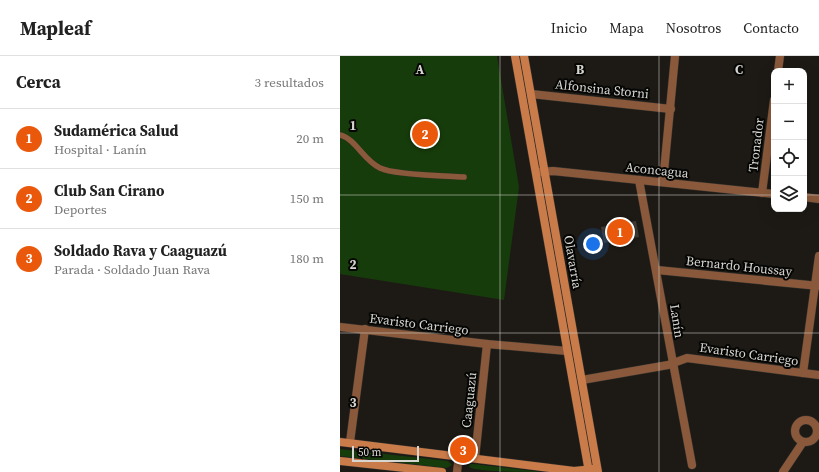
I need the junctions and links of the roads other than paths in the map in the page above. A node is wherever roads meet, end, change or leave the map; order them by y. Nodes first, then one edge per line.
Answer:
1 (515, 56) edge
2 (524, 56) edge
3 (675, 56) edge
4 (780, 56) edge
5 (778, 68) edge
6 (531, 94) junction
7 (773, 104) edge
8 (670, 109) junction
9 (340, 135) edge
10 (546, 171) junction
11 (537, 172) junction
12 (464, 177) dead end
13 (639, 180) junction
14 (663, 182) junction
15 (762, 193) junction
16 (771, 194) edge
17 (807, 197) edge
18 (819, 199) edge
19 (819, 256) edge
20 (657, 270) junction
21 (817, 286) edge
22 (340, 327) edge
23 (365, 330) junction
24 (487, 344) junction
25 (567, 351) junction
26 (672, 364) junction
27 (803, 373) junction
28 (819, 375) edge
29 (582, 380) junction
30 (340, 442) edge
31 (350, 442) junction
32 (802, 442) dead end
33 (458, 456) junction
34 (475, 458) junction
35 (340, 461) edge
36 (692, 465) dead end
37 (598, 470) edge
38 (588, 471) edge
39 (442, 472) edge
40 (457, 472) edge
41 (783, 472) edge

1 - 11 street, Olavarría
2 - 6 street, Olavarría
3 - 8 street
4 - 5 street
6 - 8 street, Alfonsina Storni
6 - 10 street, Olavarría
7 - 15 street, Tronador
8 - 14 street
9 - 12 lane
10 - 11 street, Aconcagua
10 - 13 street, Aconcagua
10 - 29 street, Olavarría
11 - 25 street, Olavarría
13 - 14 street, Aconcagua
13 - 20 street, Lanín
14 - 15 street, Aconcagua
15 - 16 street, Aconcagua
17 - 18 street
19 - 21 street
20 - 21 street, Bernardo Houssay
20 - 26 street, Lanín
21 - 27 street
22 - 23 street, Evaristo Carriego
23 - 24 street, Evaristo Carriego
23 - 31 street
24 - 25 street, Evaristo Carriego
24 - 34 street, Caaguazú
25 - 38 street, Olavarría
26 - 27 street, Evaristo Carriego
26 - 29 street, Evaristo Carriego
26 - 36 street, Lanín
27 - 28 street, Evaristo Carriego
29 - 37 street, Olavarría
30 - 31 street
31 - 33 street
32 - 41 street
33 - 34 street
33 - 40 street
34 - 38 street
35 - 39 street
37 - 38 street

